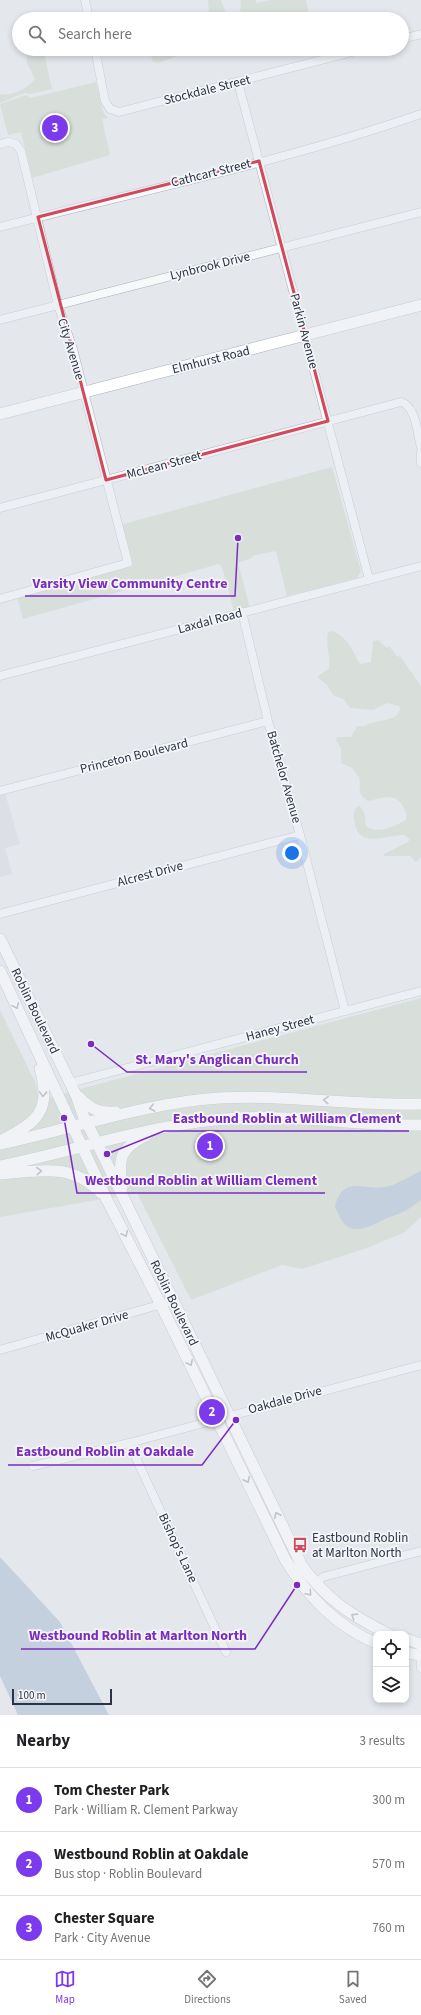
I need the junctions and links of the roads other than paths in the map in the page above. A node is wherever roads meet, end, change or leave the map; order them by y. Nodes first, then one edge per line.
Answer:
1 (85, 0) edge
2 (88, 12) edge
3 (421, 34) edge
4 (409, 37) edge
5 (96, 56) edge
6 (337, 56) edge
7 (238, 82) junction
8 (421, 114) edge
9 (4, 143) edge
10 (259, 161) junction
11 (421, 212) edge
12 (38, 217) junction
13 (0, 227) edge
14 (281, 248) junction
15 (58, 305) junction
16 (421, 305) edge
17 (0, 320) edge
18 (305, 336) junction
19 (84, 393) junction
20 (0, 414) edge
21 (328, 421) junction
22 (421, 447) edge
23 (421, 453) edge
24 (421, 463) edge
25 (106, 480) junction
26 (0, 508) edge
27 (421, 566) edge
28 (369, 579) junction
29 (0, 599) edge
30 (242, 612) junction
31 (0, 676) edge
32 (268, 721) junction
33 (0, 791) edge
34 (300, 835) junction
35 (0, 914) edge
36 (0, 939) edge
37 (0, 971) edge
38 (421, 991) edge
39 (345, 1011) junction
40 (33, 1043) junction
41 (70, 1083) junction
42 (76, 1095) junction
43 (421, 1104) edge
44 (135, 1111) junction
45 (87, 1124) junction
46 (421, 1124) edge
47 (73, 1127) junction
48 (164, 1127) junction
49 (0, 1141) edge
50 (0, 1144) edge
51 (97, 1144) junction
52 (82, 1147) junction
53 (0, 1166) edge
54 (0, 1174) edge
55 (124, 1197) junction
56 (107, 1200) junction
57 (173, 1301) junction
58 (161, 1305) junction
59 (0, 1350) edge
60 (421, 1364) edge
61 (223, 1417) junction
62 (129, 1443) junction
63 (33, 1466) dead end
64 (421, 1551) edge
65 (315, 1584) junction
66 (382, 1631) edge
67 (409, 1641) edge
68 (373, 1642) edge
69 (420, 1644) edge
70 (226, 1652) dead end
71 (409, 1653) edge
72 (420, 1655) edge
73 (421, 1668) edge

1 - 2 street
3 - 4 street
5 - 7 street, Stockdale Street
6 - 7 street, Stockdale Street
7 - 10 street, Parkin Avenue
8 - 10 street, Cathcart Street
9 - 12 street, City Avenue
10 - 12 street, Cathcart Street
10 - 14 street, Parkin Avenue
11 - 14 street, Lynbrook Drive
12 - 13 street, Cathcart Street
12 - 15 street, City Avenue
14 - 15 street, Lynbrook Drive
14 - 18 street, Parkin Avenue
15 - 17 street, Lynbrook Drive
15 - 19 street, City Avenue
16 - 18 main road, Elmhurst Road
18 - 19 main road, Elmhurst Road
18 - 21 street, Parkin Avenue
19 - 20 main road, Elmhurst Road
19 - 25 street, City Avenue
21 - 22 street, McLean Street
21 - 25 street, McLean Street
21 - 28 street, Parkin Avenue
23 - 24 street
25 - 26 street, McLean Street
25 - 29 street, City Avenue
27 - 28 street, Laxdal Road
28 - 30 street, Laxdal Road
30 - 31 street, Laxdal Road
30 - 32 street, Batchelor Avenue
32 - 33 street, Princeton Boulevard
32 - 34 street, Batchelor Avenue
34 - 35 street, Alcrest Drive
34 - 39 street, Batchelor Avenue
36 - 41 main road, Roblin Boulevard
37 -> 40 main road, Roblin Boulevard
38 - 39 street, Haney Street
39 - 41 street, Haney Street
40 - 47 main road, Roblin Boulevard
40 -> 49 main road
41 - 42 main road, Roblin Boulevard
42 - 44 main road
42 - 45 main road, Roblin Boulevard
43 -> 44 main road
44 - 45 main road
45 - 47 main road
45 - 51 main road, Roblin Boulevard
46 - 48 main road
47 - 50 main road
47 - 52 main road, Roblin Boulevard
48 - 51 main road
48 - 55 main road
51 - 52 main road
51 - 55 main road, Roblin Boulevard
52 - 53 main road
52 - 56 main road, Roblin Boulevard
54 -> 56 main road
55 - 57 main road, Roblin Boulevard
56 -> 58 main road, Roblin Boulevard
57 - 58 street, McQuaker Drive
57 - 61 main road, Roblin Boulevard
58 - 59 street, McQuaker Drive
58 -> 61 main road, Roblin Boulevard
60 - 61 street, Oakdale Drive
61 - 62 street, Oakdale Drive
65 -> 61 main road, Roblin Boulevard
61 -> 68 main road, Roblin Boulevard
62 - 63 street, Oakdale Drive
62 - 70 street, Bishop's Lane
64 - 65 street
66 -> 65 main road, Roblin Boulevard
67 - 69 main road
69 - 72 street
71 - 72 main road
72 - 73 street

